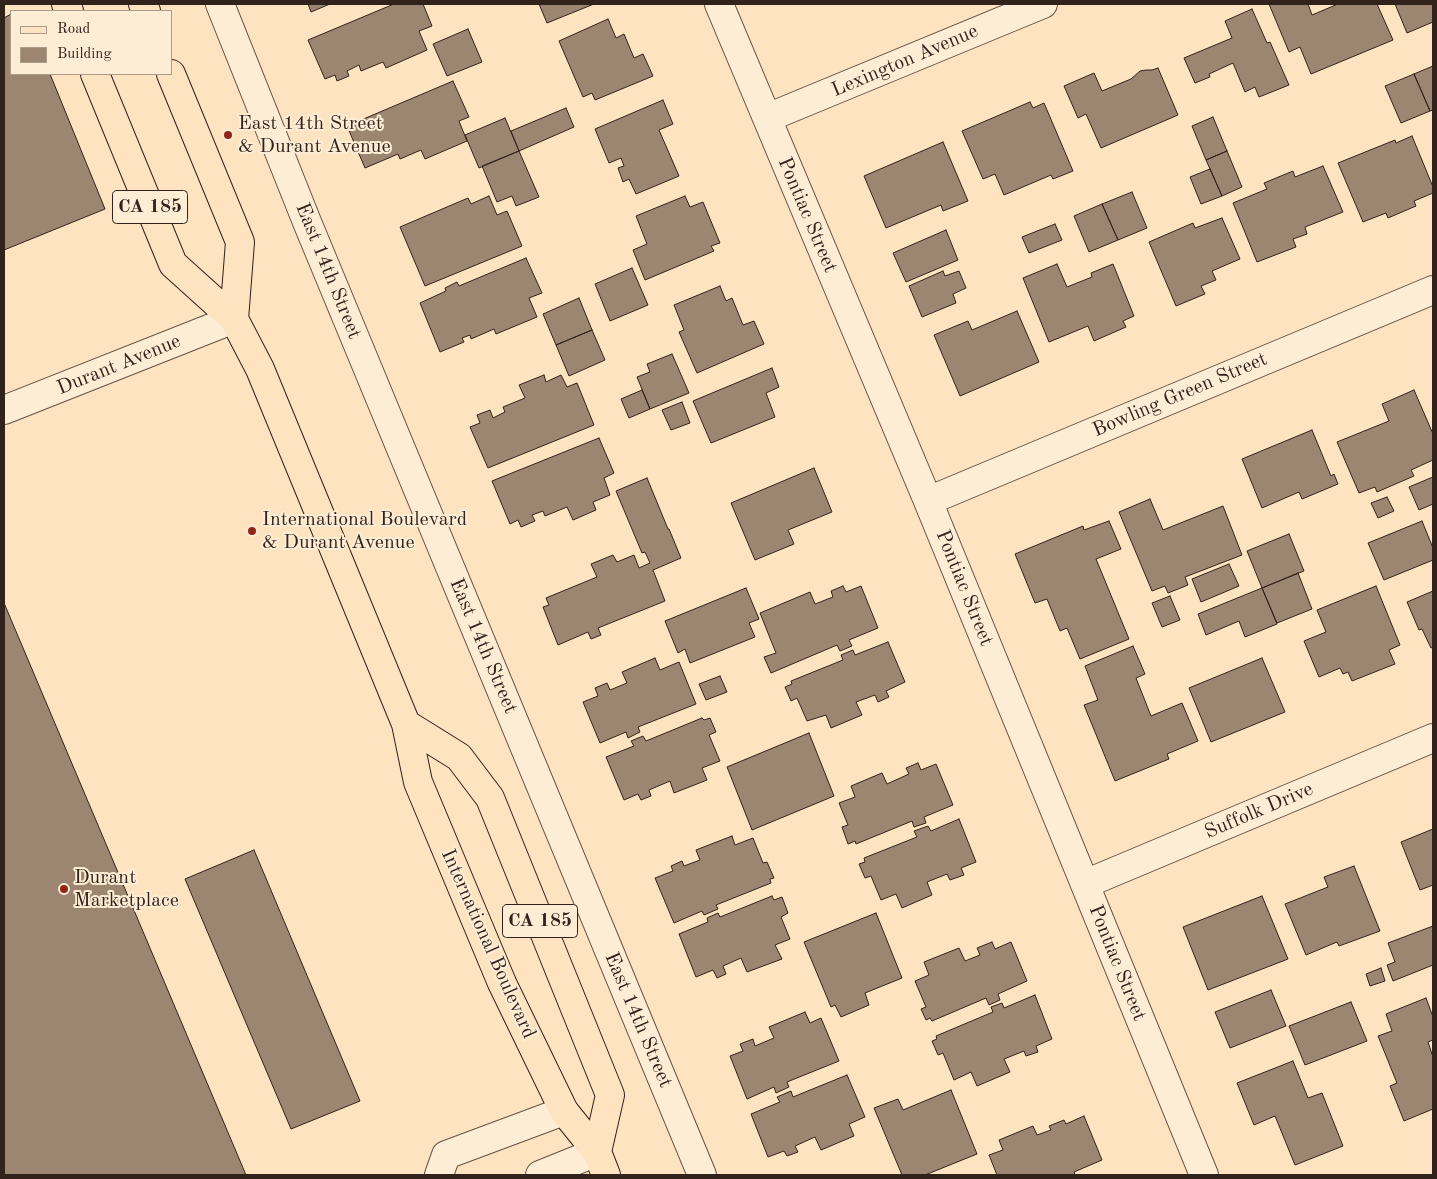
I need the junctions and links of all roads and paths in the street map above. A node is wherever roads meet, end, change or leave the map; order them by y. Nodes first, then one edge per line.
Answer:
1 (220, 4) edge
2 (718, 4) edge
3 (1043, 4) edge
4 (95, 75) edge
5 (171, 75) edge
6 (766, 118) junction
7 (1433, 290) edge
8 (234, 319) junction
9 (4, 410) edge
10 (928, 501) junction
11 (406, 724) junction
12 (1433, 738) edge
13 (1085, 884) junction
14 (564, 1112) junction
15 (602, 1164) edge
16 (439, 1175) edge
17 (540, 1175) edge
18 (702, 1175) edge
19 (1204, 1175) edge

1 - 18 street, East 14th Street
2 - 6 street, Pontiac Street
3 - 6 street, Lexington Avenue
4 - 8 main road, CA 185
5 - 8 main road, CA 185
6 - 10 street, Pontiac Street
7 - 10 street, Bowling Green Street
8 - 9 street, Durant Avenue
8 - 11 main road, International Boulevard / CA 185
10 - 13 street, Pontiac Street
11 - 14 main road, International Boulevard / CA 185
11 - 15 main road, CA 185
12 - 13 street, Suffolk Drive
13 - 19 street, Pontiac Street
14 - 15 main road, International Boulevard / CA 185
14 - 16 street
15 - 17 street

